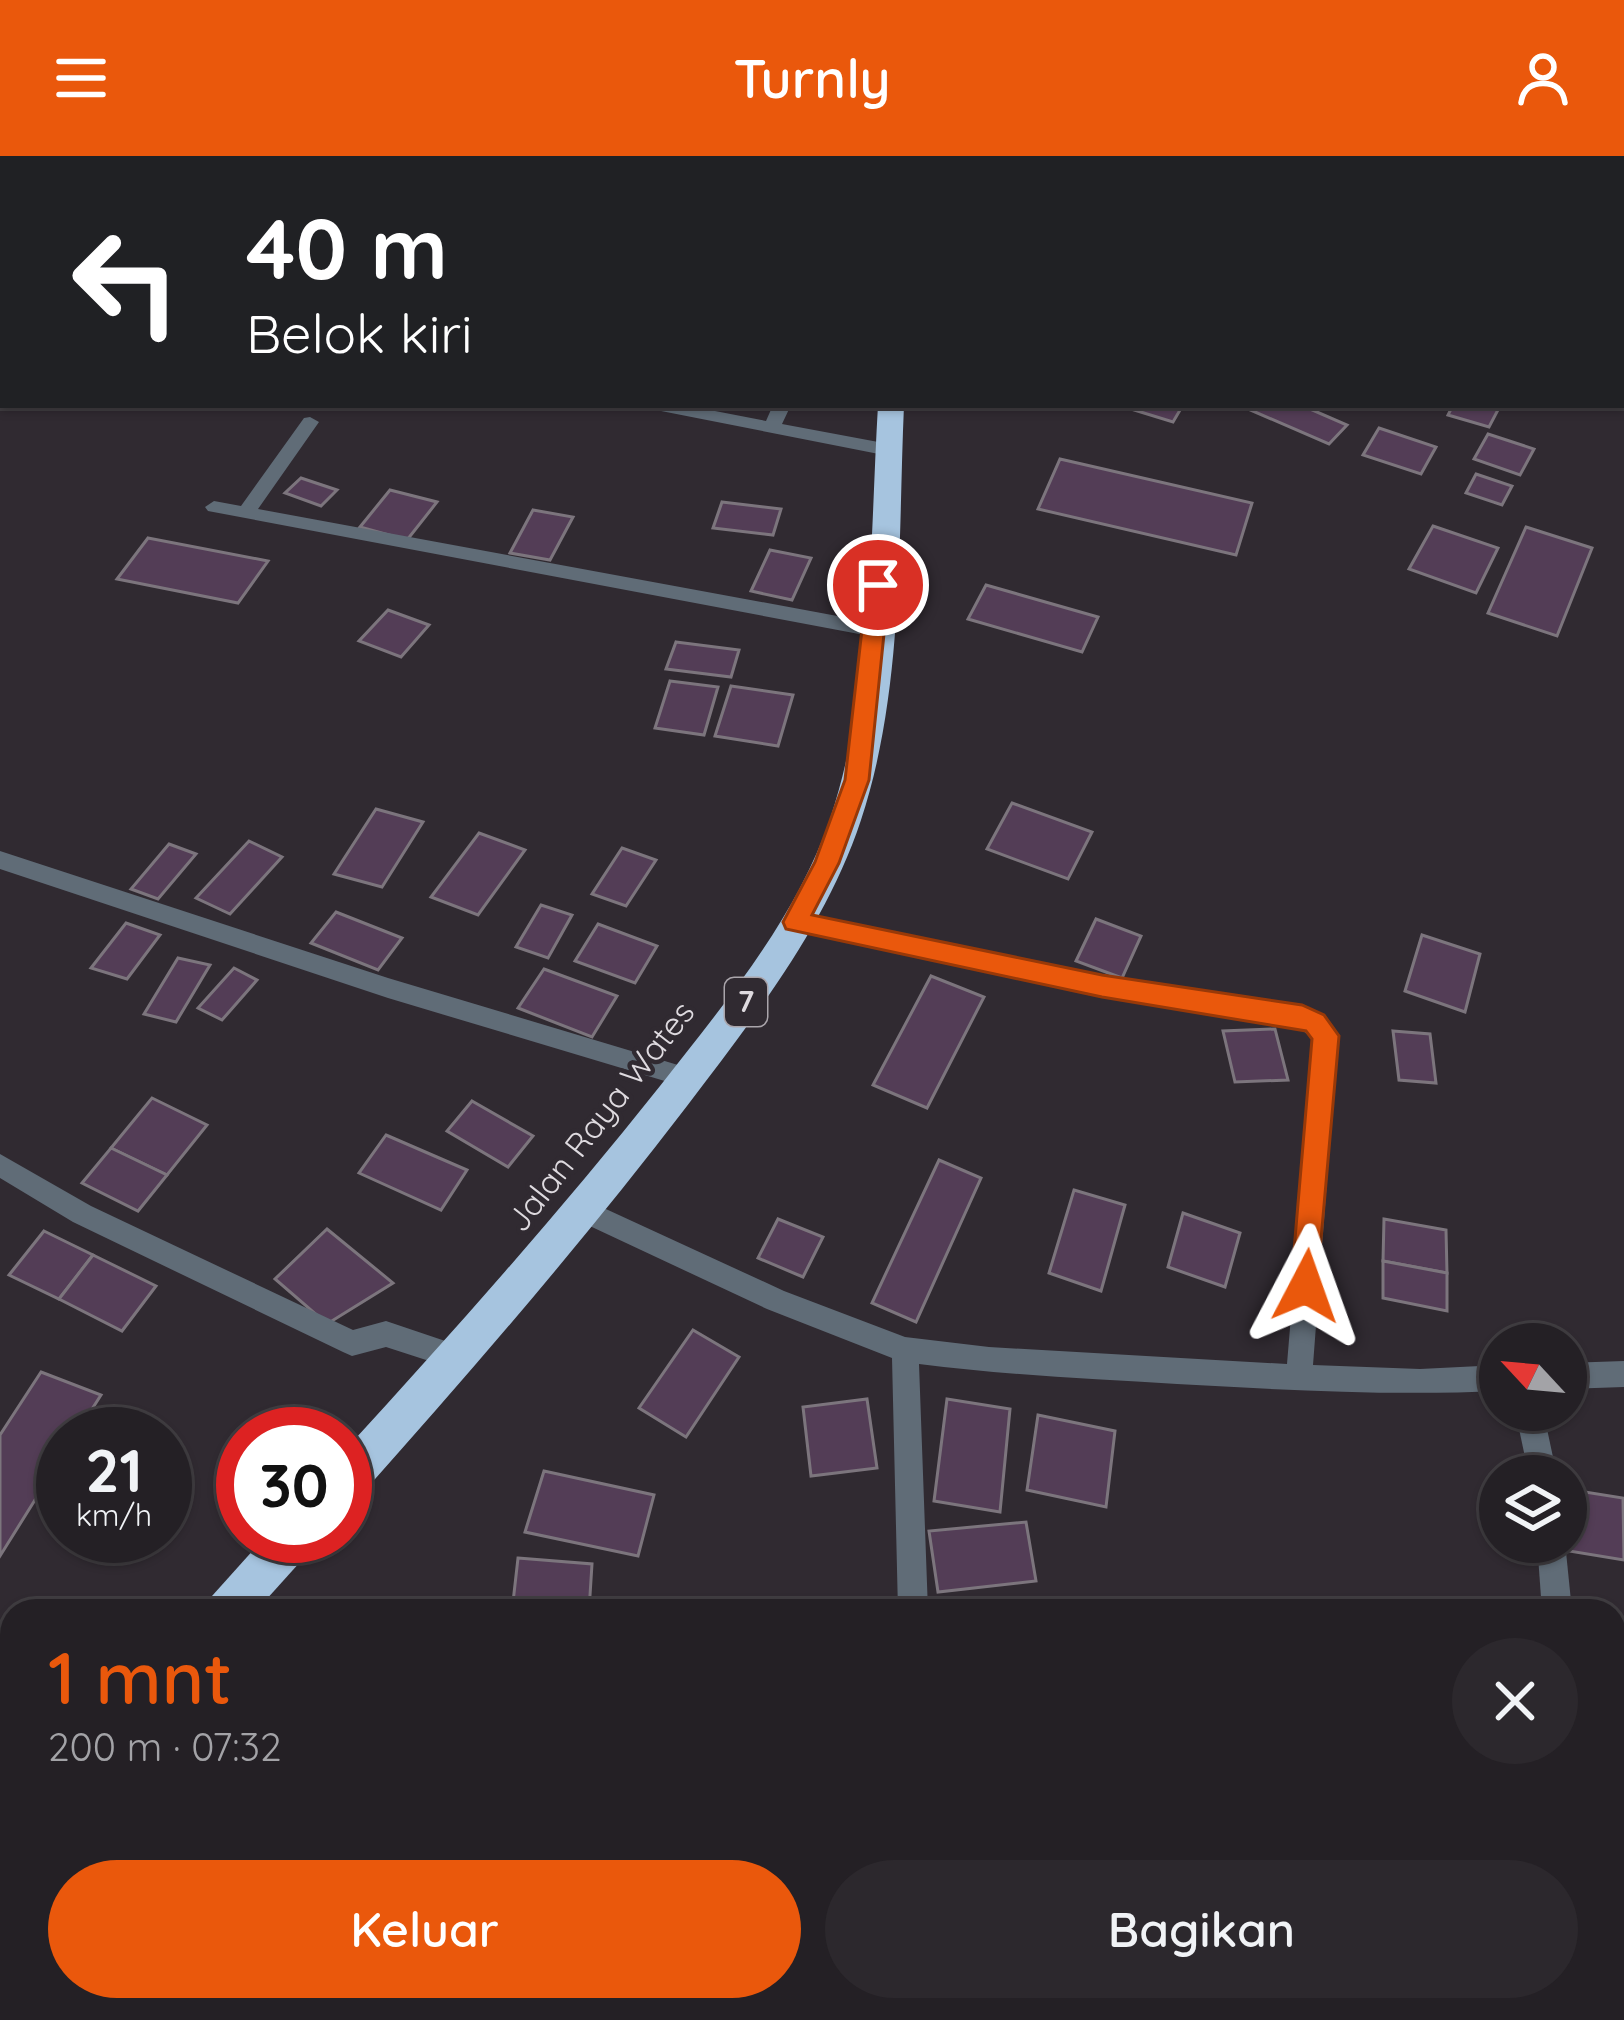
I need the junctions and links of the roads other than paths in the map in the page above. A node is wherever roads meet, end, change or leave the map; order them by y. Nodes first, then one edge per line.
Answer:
1 (671, 408) edge
2 (781, 408) edge
3 (891, 408) edge
4 (310, 422) dead end
5 (771, 428) junction
6 (889, 450) junction
7 (214, 507) dead end
8 (246, 512) junction
9 (874, 630) junction
10 (0, 860) edge
11 (795, 922) junction
12 (688, 1078) junction
13 (0, 1165) edge
14 (586, 1212) junction
15 (905, 1350) junction
16 (457, 1357) junction
17 (1624, 1373) edge
18 (1587, 1375) edge
19 (1299, 1378) junction
20 (1479, 1379) edge
21 (372, 1451) edge
22 (271, 1563) edge
23 (1553, 1563) edge
24 (238, 1599) edge
25 (913, 1599) edge
26 (1556, 1599) edge

1 - 5 street
2 - 5 street
3 - 6 highway, Jalan Raya Wates / 7
4 - 8 street
5 - 6 street
6 - 9 highway, Jalan Raya Wates / 7
7 - 8 street
8 - 9 street
9 - 11 highway, Jalan Raya Wates / 7
10 - 12 street
11 - 12 highway, Jalan Raya Wates / 7
11 - 19 street
12 - 14 highway, Jalan Raya Wates / 7
13 - 16 street
14 - 15 street
14 - 16 highway, Jalan Raya Wates / 7
15 - 19 street
15 - 25 street
16 - 21 highway, Jalan Raya Wates / 7
17 - 18 street
19 - 20 street
22 - 24 highway
23 - 26 street

